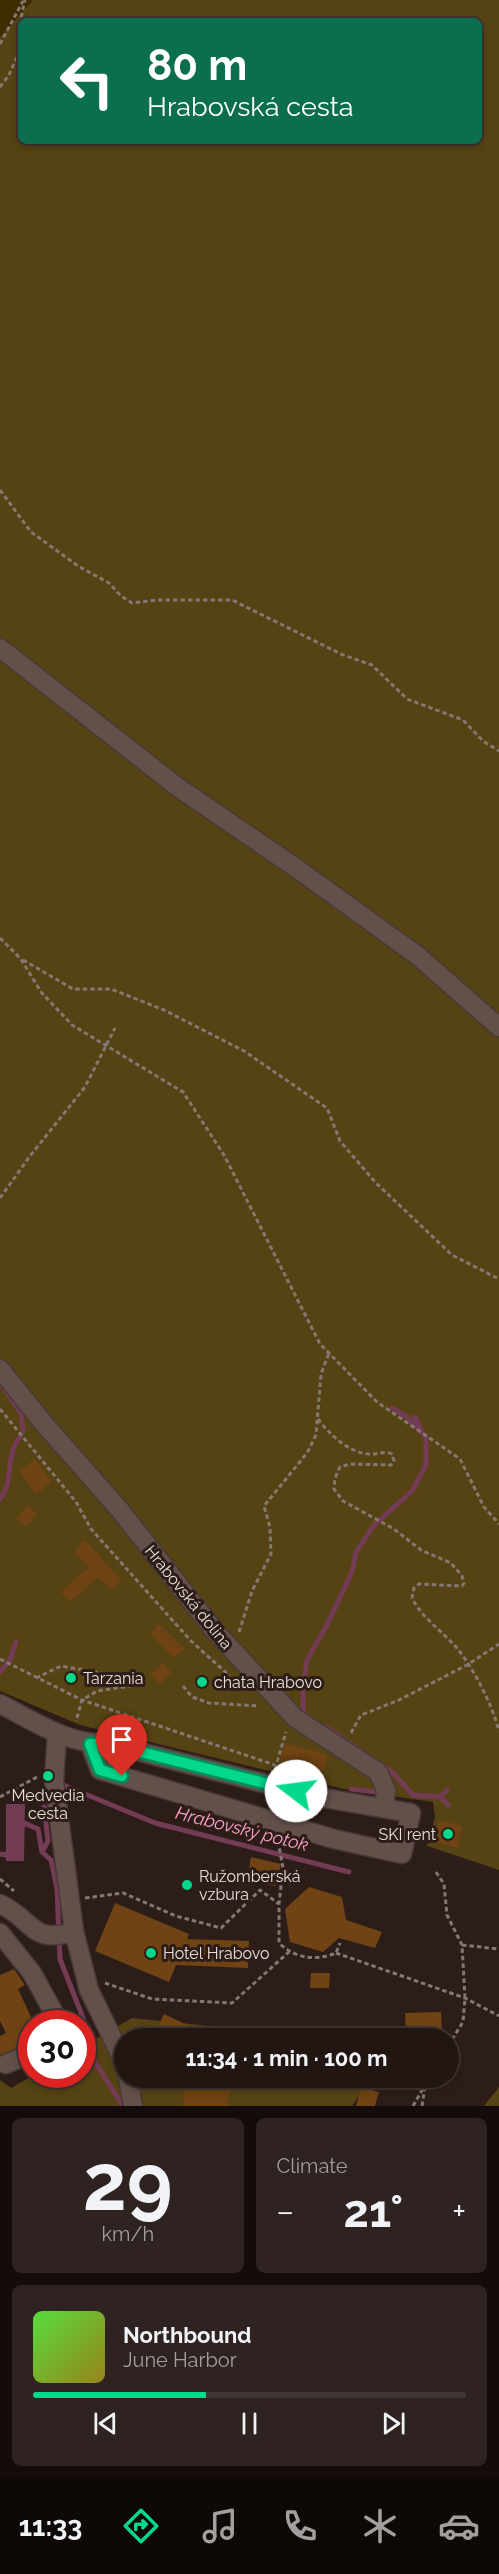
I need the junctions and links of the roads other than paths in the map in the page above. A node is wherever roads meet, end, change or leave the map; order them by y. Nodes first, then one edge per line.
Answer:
1 (0, 648) edge
2 (499, 1027) edge
3 (0, 1369) edge
4 (0, 1704) edge
5 (64, 1735) junction
6 (90, 1744) junction
7 (384, 1807) junction
8 (0, 1904) edge
9 (0, 1933) edge
10 (62, 1934) junction
11 (52, 2010) edge
12 (114, 2041) edge
13 (18, 2059) edge
14 (6, 2064) dead end
15 (130, 2088) edge
16 (133, 2106) edge

1 - 2 street
3 - 7 street, Hrabovská dolina
4 - 5 street
5 - 6 street
5 - 10 street
6 - 7 street
6 - 7 street
8 - 10 street
9 - 11 street
10 - 12 street
13 - 14 street
15 - 16 street

